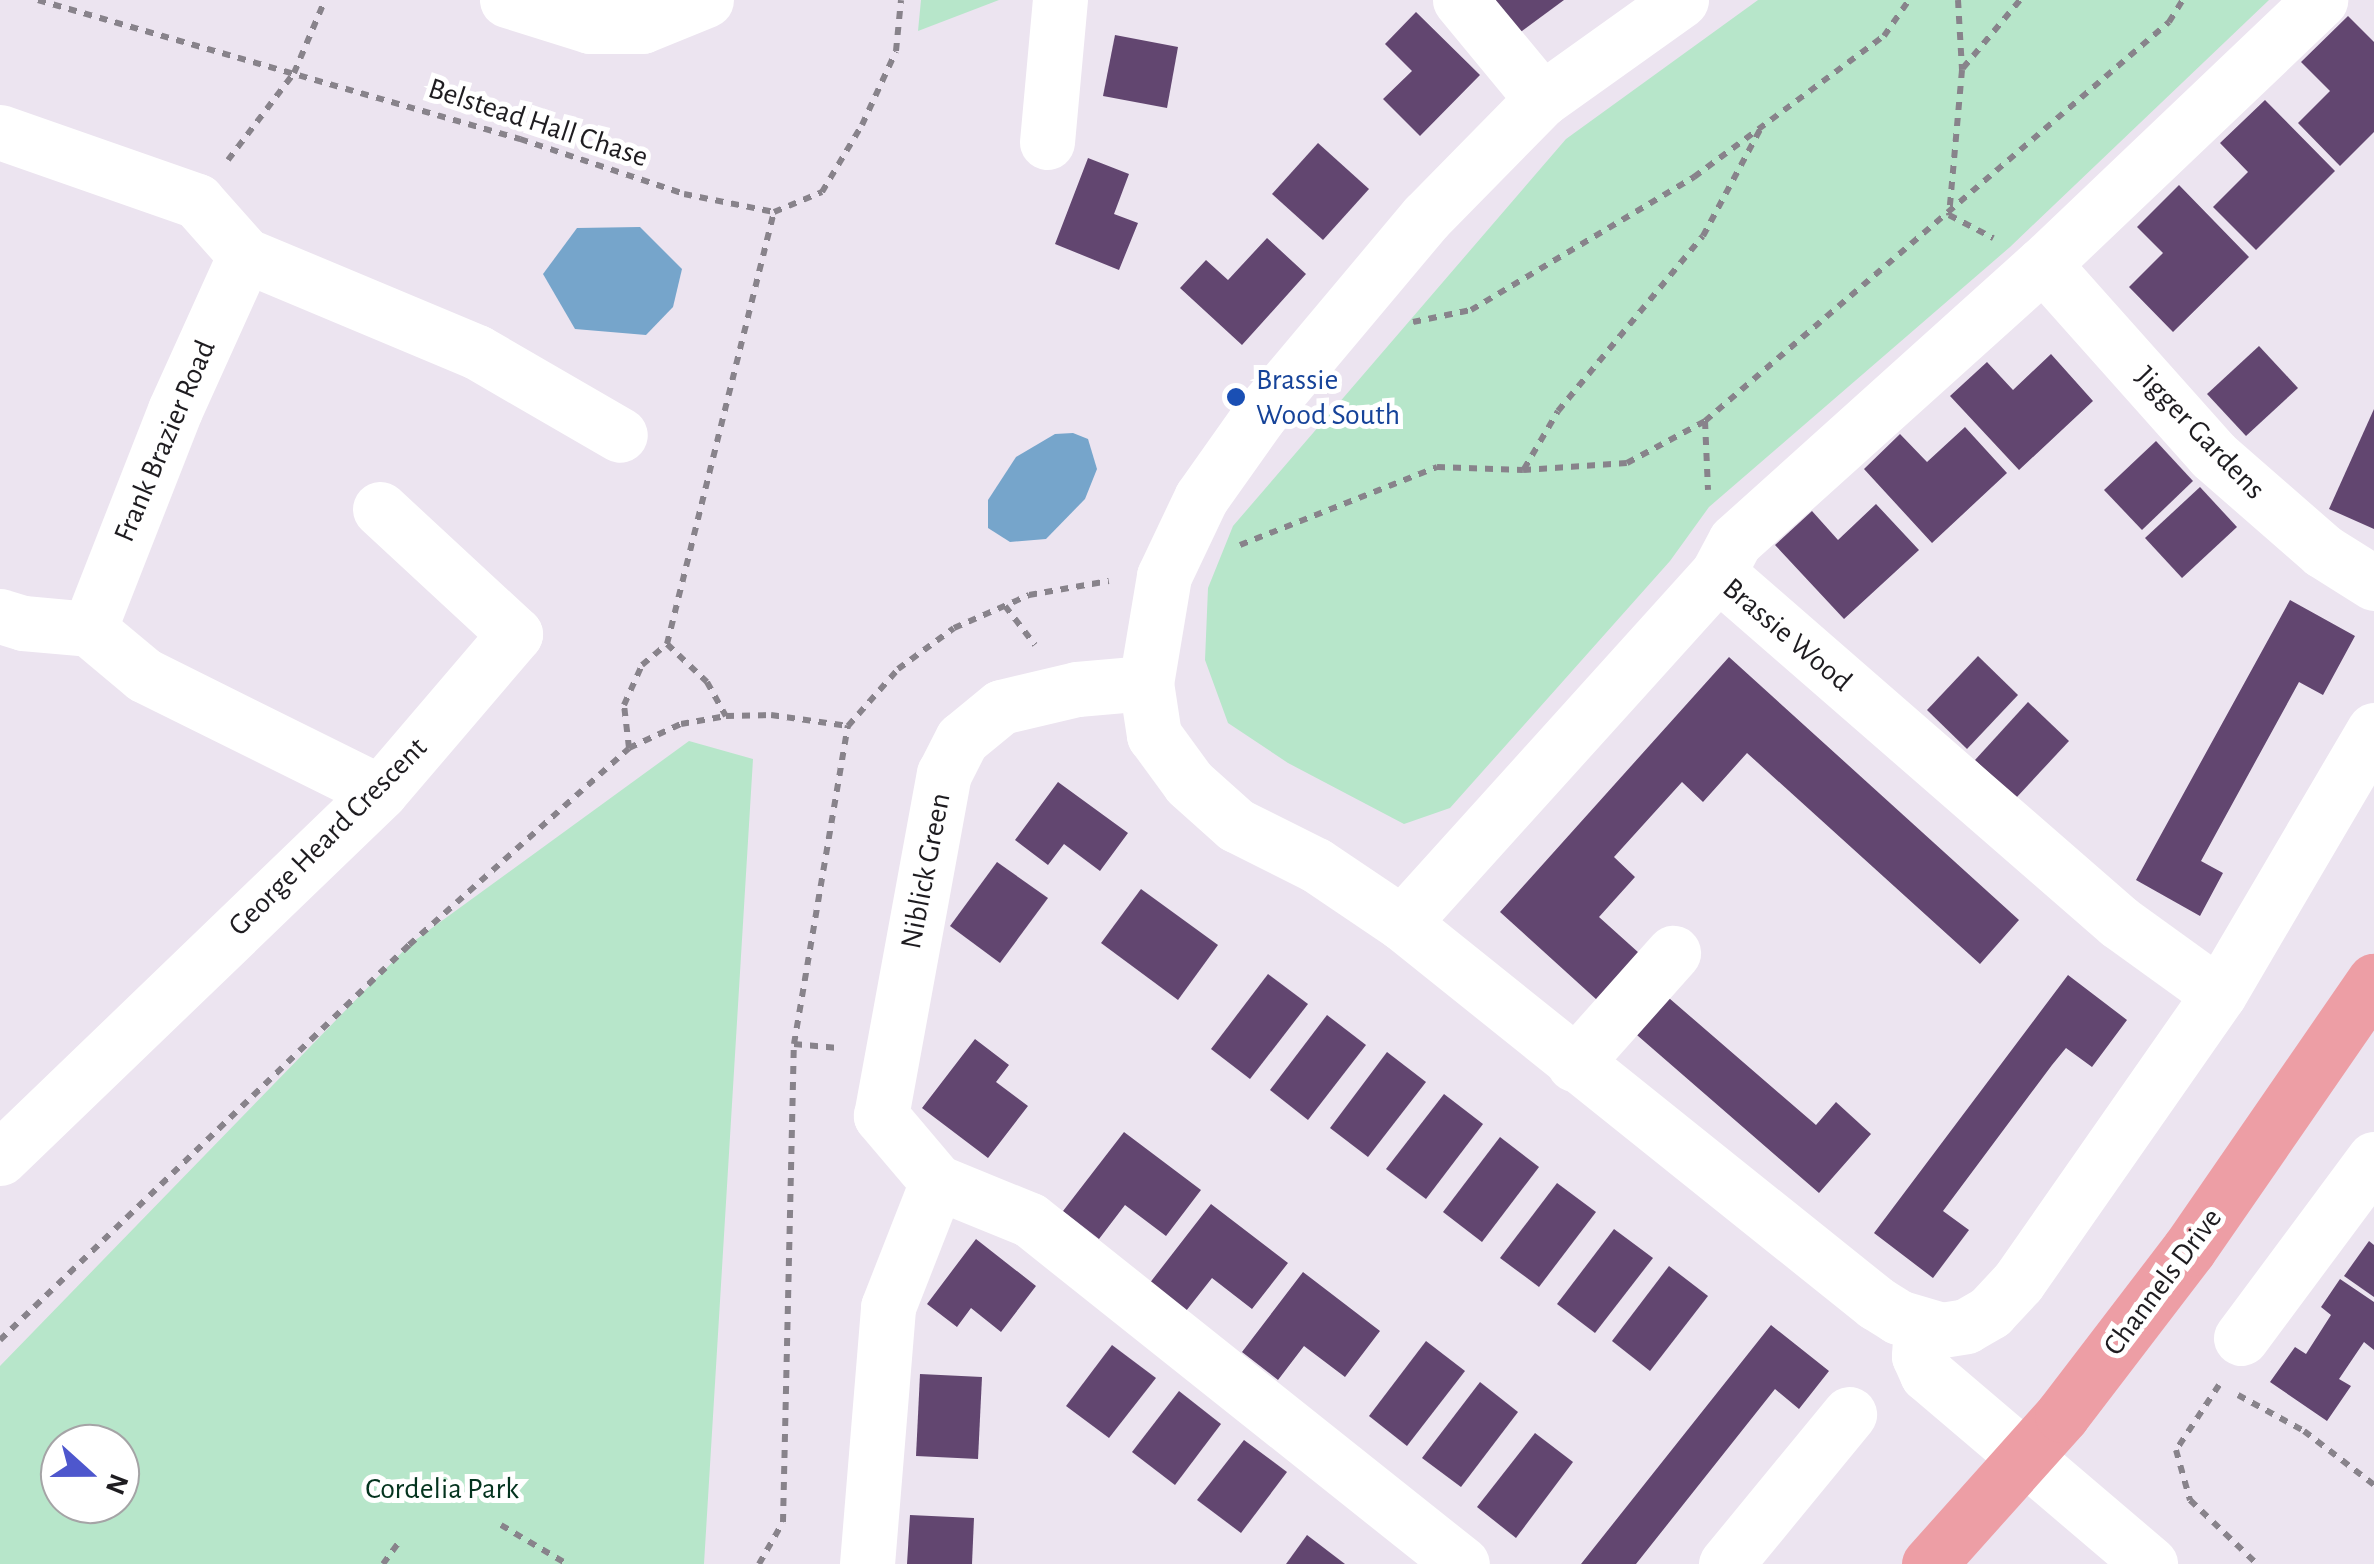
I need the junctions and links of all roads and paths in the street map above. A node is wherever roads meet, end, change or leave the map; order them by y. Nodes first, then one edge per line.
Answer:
1 (38, 0) edge
2 (324, 0) edge
3 (507, 0) edge
4 (706, 0) edge
5 (901, 0) edge
6 (1060, 0) edge
7 (1460, 0) edge
8 (1681, 0) edge
9 (1909, 0) edge
10 (1958, 0) edge
11 (2020, 0) edge
12 (2183, 0) edge
13 (2320, 0) edge
14 (1962, 70) junction
15 (294, 72) junction
16 (1542, 99) junction
17 (1762, 126) junction
18 (0, 132) edge
19 (1047, 142) dead end
20 (197, 201) junction
21 (774, 212) junction
22 (1949, 215) junction
23 (245, 255) junction
24 (2043, 264) junction
25 (1318, 343) junction
26 (620, 436) dead end
27 (1524, 470) junction
28 (380, 509) dead end
29 (1718, 574) junction
30 (1164, 576) junction
31 (2374, 582) edge
32 (0, 616) edge
33 (88, 629) junction
34 (667, 644) junction
35 (1146, 682) junction
36 (726, 716) junction
37 (848, 726) dead end
38 (2374, 730) edge
39 (629, 748) junction
40 (380, 792) junction
41 (1402, 923) junction
42 (1673, 953) dead end
43 (2374, 981) edge
44 (2219, 994) junction
45 (1574, 1064) junction
46 (0, 1158) edge
47 (2374, 1159) edge
48 (937, 1182) junction
49 (1921, 1326) junction
50 (0, 1340) edge
51 (2230, 1361) junction
52 (1849, 1414) dead end
53 (2026, 1457) junction
54 (2374, 1485) edge
55 (501, 1525) dead end
56 (398, 1543) dead end
57 (383, 1564) edge
58 (567, 1564) edge
59 (868, 1564) edge
60 (1462, 1564) edge
61 (1726, 1564) edge
62 (1928, 1564) edge
63 (2150, 1564) edge
64 (2257, 1564) edge

1 - 15 path, Belstead Hall Chase
2 - 15 path
3 - 4 street
5 - 21 path
6 - 19 street
7 - 16 street
8 - 16 street
9 - 17 path
10 - 14 path
11 - 14 path
12 - 22 path
13 - 24 street
14 - 22 path
15 - 20 path
15 - 21 path, Belstead Hall Chase
16 - 25 street
17 - 25 path
17 - 27 path
18 - 20 street
20 - 23 street
21 - 34 path
22 - 24 path
22 - 27 path
23 - 26 street
23 - 33 street, Frank Brazier Road
24 - 29 street
24 - 31 street, Jigger Gardens
25 - 30 street
27 - 30 path
28 - 40 street, George Heard Crescent
29 - 41 street, Brassie Wood
29 - 44 street, Brassie Wood
30 - 35 street
32 - 33 street
33 - 40 street
34 - 36 path
34 - 39 path
35 - 41 street
35 - 48 street, Niblick Green
36 - 37 path
36 - 39 path
38 - 44 street
39 - 50 path
40 - 46 street, George Heard Crescent
41 - 45 street
42 - 45 street
43 - 53 highway, Channels Drive
44 - 49 street
45 - 49 street
47 - 51 street
48 - 59 street
48 - 60 street, Niblick Green
49 - 53 street
51 - 54 path
51 - 64 path
52 - 61 street
53 - 62 highway, Channels Drive
53 - 63 street
55 - 58 path
56 - 57 path

